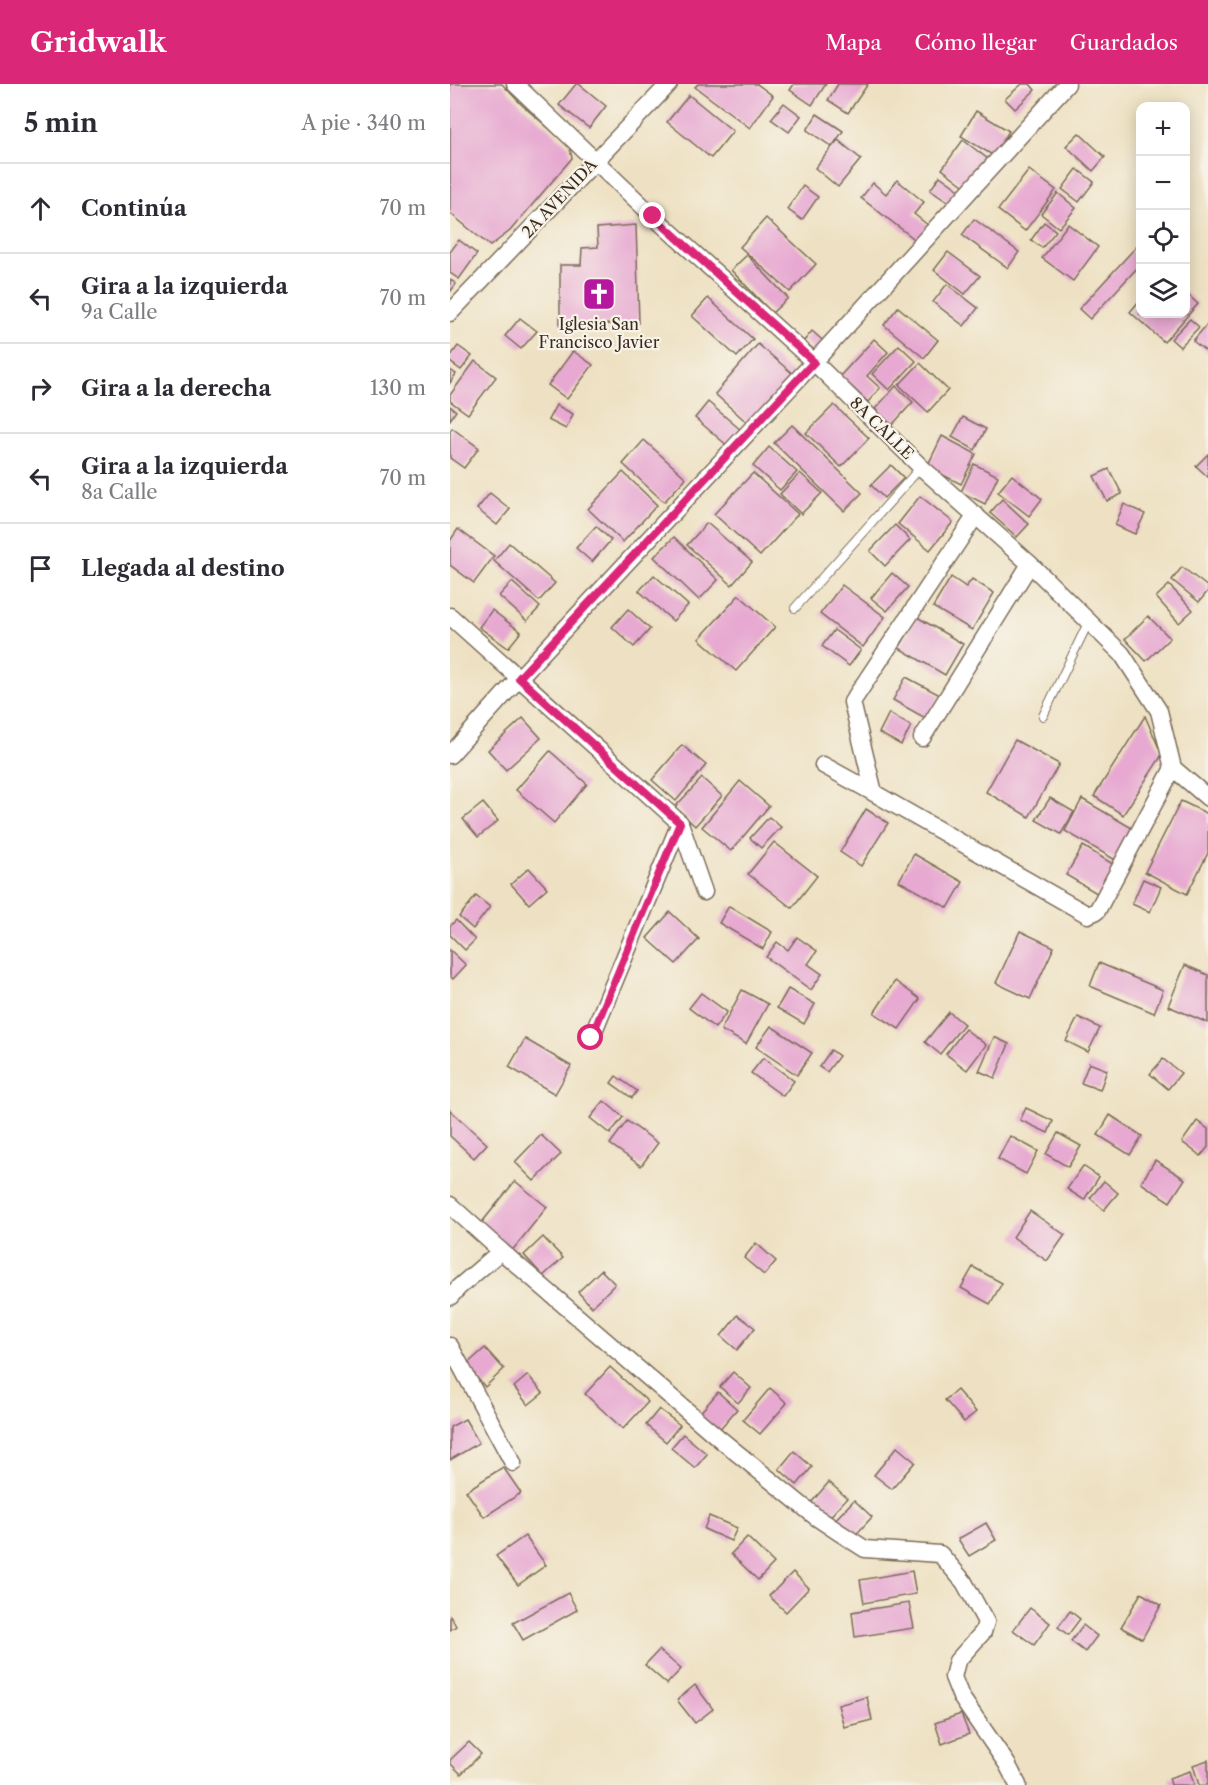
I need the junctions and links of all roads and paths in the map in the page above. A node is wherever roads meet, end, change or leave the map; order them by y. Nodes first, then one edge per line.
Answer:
1 (515, 84) edge
2 (669, 84) edge
3 (1067, 84) edge
4 (595, 160) junction
5 (450, 313) edge
6 (814, 362) junction
7 (921, 466) junction
8 (975, 515) junction
9 (1030, 564) junction
10 (795, 608) dead end
11 (450, 616) edge
12 (1089, 621) junction
13 (519, 678) junction
14 (1043, 716) dead end
15 (922, 738) dead end
16 (450, 755) edge
17 (823, 765) dead end
18 (1173, 768) junction
19 (874, 793) junction
20 (1208, 798) edge
21 (680, 823) junction
22 (704, 892) dead end
23 (591, 1038) dead end
24 (450, 1204) edge
25 (501, 1251) junction
26 (450, 1297) edge
27 (450, 1346) edge
28 (513, 1463) dead end
29 (1018, 1785) edge

1 - 4 street, 8A CALLE
2 - 4 street, 2A AVENIDA
3 - 6 street
4 - 5 street, 2A AVENIDA
4 - 6 street, 8A CALLE
6 - 7 street, 8A CALLE
6 - 13 street
7 - 8 street, 8A CALLE
7 - 10 lane
8 - 9 street, 8A CALLE
8 - 19 street
9 - 12 street, 8A CALLE
9 - 15 street
11 - 13 street
12 - 14 lane
12 - 18 street, 8A CALLE
13 - 16 street
13 - 21 street
17 - 19 street
18 - 19 street
18 - 20 street
21 - 22 street
21 - 23 street
24 - 25 street
25 - 26 street
25 - 29 street
27 - 28 street

